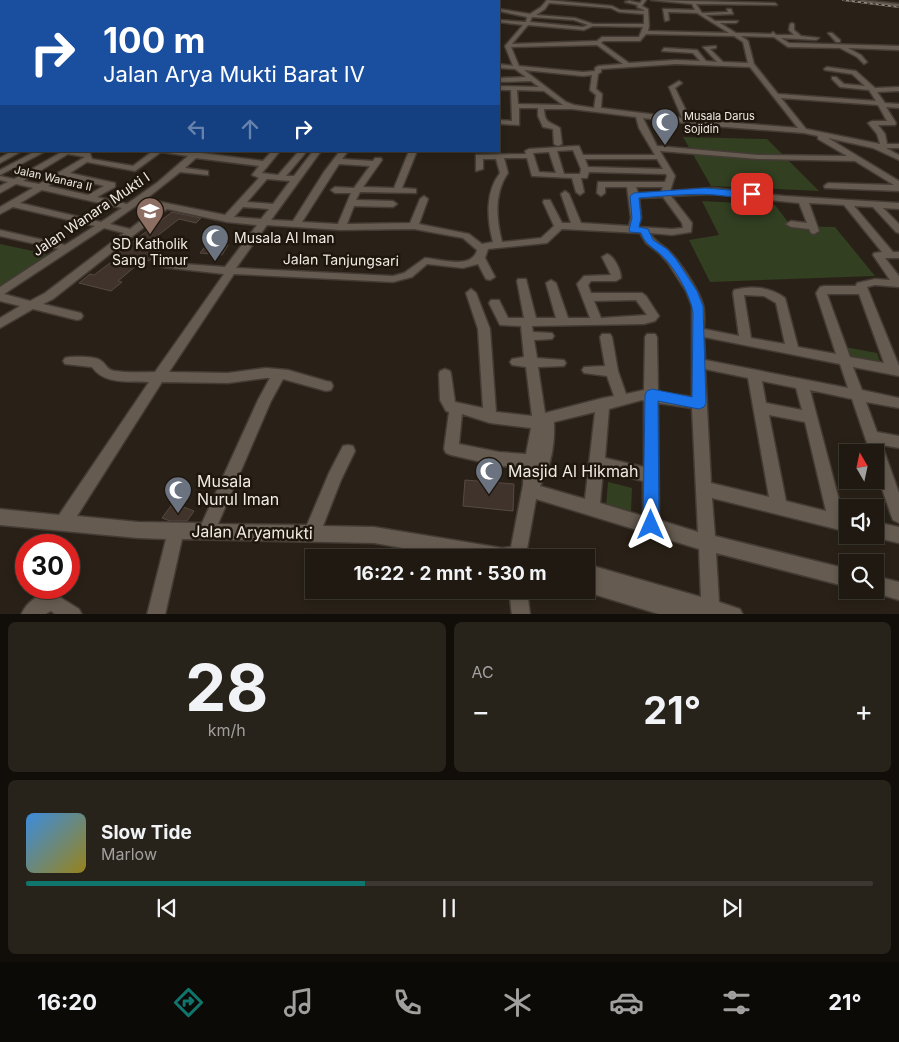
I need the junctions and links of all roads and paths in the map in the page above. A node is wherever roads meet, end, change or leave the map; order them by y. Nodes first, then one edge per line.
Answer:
1 (629, 0) edge
2 (653, 0) edge
3 (862, 0) edge
4 (548, 1) edge
5 (695, 1) edge
6 (642, 2) edge
7 (896, 3) edge
8 (775, 4) dead end
9 (500, 10) edge
10 (728, 10) dead end
11 (646, 13) junction
12 (700, 13) junction
13 (531, 16) junction
14 (500, 20) edge
15 (667, 20) dead end
16 (716, 22) junction
17 (736, 22) dead end
18 (526, 24) junction
19 (792, 24) dead end
20 (592, 25) junction
21 (646, 29) junction
22 (624, 31) dead end
23 (768, 31) dead end
24 (730, 33) junction
25 (699, 34) junction
26 (830, 34) dead end
27 (775, 36) junction
28 (799, 37) junction
29 (629, 38) junction
30 (822, 39) junction
31 (708, 41) dead end
32 (838, 41) junction
33 (598, 42) junction
34 (507, 45) junction
35 (831, 46) junction
36 (714, 47) dead end
37 (842, 47) junction
38 (855, 47) junction
39 (899, 48) edge
40 (664, 50) dead end
41 (704, 62) junction
42 (864, 62) dead end
43 (720, 63) junction
44 (752, 64) junction
45 (500, 66) edge
46 (629, 66) junction
47 (516, 67) junction
48 (609, 67) junction
49 (826, 72) dead end
50 (595, 74) junction
51 (612, 74) dead end
52 (834, 78) dead end
53 (533, 79) junction
54 (500, 80) edge
55 (899, 82) edge
56 (679, 83) dead end
57 (500, 88) edge
58 (514, 88) junction
59 (899, 88) edge
60 (546, 89) junction
61 (872, 89) junction
62 (855, 91) dead end
63 (778, 96) junction
64 (865, 102) junction
65 (882, 104) junction
66 (514, 106) junction
67 (899, 106) edge
68 (541, 107) junction
69 (577, 110) junction
70 (597, 110) junction
71 (638, 114) junction
72 (687, 121) junction
73 (500, 122) edge
74 (804, 131) junction
75 (813, 132) junction
76 (875, 146) junction
77 (884, 146) junction
78 (899, 146) edge
79 (555, 147) junction
80 (655, 148) junction
81 (16, 152) edge
82 (40, 152) edge
83 (64, 152) edge
84 (157, 152) edge
85 (180, 152) edge
86 (240, 152) edge
87 (275, 152) edge
88 (302, 152) edge
89 (316, 152) edge
90 (343, 152) edge
91 (413, 152) edge
92 (197, 153) edge
93 (579, 153) junction
94 (499, 156) junction
95 (529, 156) junction
96 (88, 158) junction
97 (661, 158) junction
98 (899, 158) edge
99 (856, 159) junction
100 (231, 160) junction
101 (0, 161) edge
102 (336, 162) junction
103 (264, 164) junction
104 (178, 169) junction
105 (479, 169) dead end
106 (585, 169) junction
107 (668, 172) junction
108 (0, 173) edge
109 (205, 173) dead end
110 (64, 174) junction
111 (266, 176) junction
112 (561, 176) junction
113 (576, 177) junction
114 (0, 178) edge
115 (280, 178) junction
116 (295, 179) junction
117 (17, 181) junction
118 (631, 184) junction
119 (828, 186) dead end
120 (42, 187) junction
121 (899, 187) edge
122 (0, 190) edge
123 (335, 190) dead end
124 (358, 190) junction
125 (397, 190) junction
126 (666, 190) junction
127 (413, 191) dead end
128 (580, 192) dead end
129 (601, 192) dead end
130 (565, 194) dead end
131 (634, 196) junction
132 (89, 198) junction
133 (424, 199) dead end
134 (138, 200) junction
135 (803, 200) junction
136 (547, 202) dead end
137 (352, 203) junction
138 (847, 203) junction
139 (13, 204) junction
140 (242, 204) junction
141 (393, 204) dead end
142 (875, 204) junction
143 (166, 206) junction
144 (899, 206) edge
145 (129, 207) junction
146 (276, 207) junction
147 (0, 211) edge
148 (228, 219) junction
149 (264, 222) junction
150 (791, 224) dead end
151 (103, 225) junction
152 (295, 225) junction
153 (414, 226) junction
154 (559, 226) junction
155 (577, 226) junction
156 (341, 227) junction
157 (639, 230) junction
158 (899, 230) edge
159 (132, 232) junction
160 (0, 234) edge
161 (498, 243) junction
162 (65, 248) junction
163 (481, 254) junction
164 (894, 255) edge
165 (608, 257) dead end
166 (162, 264) dead end
167 (230, 271) junction
168 (490, 277) dead end
169 (522, 281) dead end
170 (551, 283) dead end
171 (899, 284) edge
172 (863, 290) junction
173 (0, 292) edge
174 (471, 293) dead end
175 (0, 297) edge
176 (588, 297) junction
177 (495, 303) dead end
178 (33, 304) junction
179 (77, 316) dead end
180 (563, 321) junction
181 (528, 322) junction
182 (597, 322) junction
183 (0, 324) edge
184 (698, 332) junction
185 (527, 336) junction
186 (548, 336) dead end
187 (606, 337) dead end
188 (651, 337) dead end
189 (746, 342) junction
190 (793, 351) junction
191 (69, 361) dead end
192 (847, 361) junction
193 (516, 362) dead end
194 (530, 363) junction
195 (560, 363) dead end
196 (698, 363) junction
197 (588, 370) dead end
198 (612, 371) junction
199 (896, 371) edge
200 (279, 374) junction
201 (445, 374) dead end
202 (754, 374) junction
203 (160, 378) junction
204 (802, 384) junction
205 (326, 386) dead end
206 (652, 395) junction
207 (857, 395) junction
208 (621, 398) junction
209 (603, 403) junction
210 (699, 403) junction
211 (899, 403) edge
212 (456, 408) junction
213 (761, 408) junction
214 (490, 417) junction
215 (810, 418) junction
216 (543, 420) junction
217 (871, 437) junction
218 (899, 442) edge
219 (348, 451) dead end
220 (533, 461) junction
221 (598, 463) junction
222 (651, 476) junction
223 (893, 482) edge
224 (530, 488) junction
225 (705, 489) junction
226 (778, 507) junction
227 (592, 509) junction
228 (839, 513) edge
229 (899, 515) edge
230 (0, 517) edge
231 (839, 522) edge
232 (63, 523) junction
233 (651, 525) junction
234 (176, 531) junction
235 (207, 531) junction
236 (884, 532) edge
237 (312, 533) junction
238 (899, 535) edge
239 (708, 543) junction
240 (463, 549) edge
241 (516, 549) edge
242 (595, 576) edge
243 (839, 576) edge
244 (595, 586) edge
245 (884, 587) edge
246 (899, 591) edge
247 (519, 599) edge
248 (706, 612) edge
249 (30, 614) edge
250 (73, 614) edge
251 (156, 614) edge
252 (521, 614) edge
253 (734, 614) edge

1 - 6 street
2 - 5 street
3 - 7 street
4 - 11 street
4 - 13 street
5 - 8 street
5 - 12 street
6 - 11 street
9 - 13 street
10 - 12 street
11 - 21 street
12 - 15 street
12 - 16 street
13 - 18 street
13 - 20 street
14 - 18 street
16 - 17 street
16 - 24 street
18 - 20 street
18 - 34 street
19 - 28 street
20 - 21 street
21 - 25 street
21 - 29 street
22 - 29 street
23 - 27 street
24 - 25 street
24 - 27 street
24 - 44 street
25 - 31 street
26 - 32 street
27 - 28 street
27 - 35 street
28 - 30 street
29 - 33 street
30 - 32 street
30 - 35 street
32 - 38 street
33 - 34 street
33 - 46 street
34 - 47 street
35 - 37 street
36 - 43 street
37 - 38 street
37 - 42 street
38 - 39 street
40 - 41 street
41 - 43 street
41 - 46 street
43 - 44 street
44 - 63 street
45 - 47 street
46 - 48 street
47 - 50 street
47 - 53 street
48 - 50 street
48 - 51 street
49 - 61 street
50 - 70 street
52 - 61 street
53 - 54 street
53 - 60 street
55 - 59 street
56 - 72 street
57 - 58 street
58 - 60 street
58 - 66 street
59 - 61 street
60 - 69 street
61 - 65 street
62 - 64 street
63 - 64 street
63 - 74 street
64 - 65 street
65 - 67 street
65 - 77 street
66 - 68 street
66 - 73 street
68 - 69 street
68 - 79 street
69 - 70 street
70 - 71 street
71 - 72 street
71 - 80 street
72 - 74 street
74 - 75 street
75 - 76 street
75 - 99 street
76 - 77 street
76 - 98 street
77 - 78 street
79 - 93 street
79 - 95 street
79 - 112 street
80 - 97 street
80 - 99 street
81 - 101 street
82 - 108 street
83 - 96 street
83 - 117 street
84 - 96 street
85 - 92 street
86 - 100 street
87 - 103 street
88 - 115 street
89 - 116 street
90 - 102 street
91 - 125 street
92 - 100 street
92 - 104 street, Jalan Wanara Mukti I
93 - 97 street
93 - 106 street
94 - 95 street
94 - 105 street
94 - 161 street
95 - 112 street
96 - 110 street
97 - 107 street
99 - 121 street
100 - 103 street
102 - 124 street
102 - 152 street
103 - 111 street
104 - 109 street
104 - 134 street, Jalan Wanara Mukti I
106 - 107 street
106 - 113 street
107 - 126 street
110 - 120 street
110 - 132 street
111 - 115 street
111 - 140 street
112 - 113 street
113 - 128 street
114 - 117 street, Jalan Wanara II
115 - 116 street
116 - 146 street
117 - 120 street, Jalan Wanara II
117 - 122 street
118 - 126 street
118 - 129 street
118 - 131 street
119 - 121 street
120 - 132 street, Jalan Wanara II
120 - 139 street
123 - 124 street
124 - 125 street
124 - 137 street
125 - 127 street
126 - 131 street
126 - 135 street
126 - 157 street
130 - 155 street
131 - 157 street
132 - 145 street, Jalan Wanara II
133 - 153 street
134 - 143 street
134 - 145 street, Jalan Wanara Mukti I
135 - 138 street
135 - 150 street
136 - 154 street
137 - 141 street
137 - 156 street
138 - 142 street
138 - 164 street
139 - 147 street
139 - 151 street
140 - 146 street
140 - 148 street
142 - 144 street
142 - 158 street
143 - 148 street
143 - 159 street
145 - 151 street, Jalan Wanara Mukti I
146 - 149 street
148 - 149 street
149 - 152 street
149 - 167 street
151 - 159 street
151 - 162 street, Jalan Wanara Mukti I
152 - 156 street
153 - 156 street
153 - 163 street
154 - 155 street
154 - 161 street, Jalan Tanjungsari
155 - 157 street
157 - 184 street
159 - 178 street
160 - 162 street
161 - 163 street, Jalan Tanjungsari
162 - 173 street, Jalan Wanara Mukti I
163 - 167 street, Jalan Tanjungsari
163 - 168 street
164 - 171 street
165 - 176 street
166 - 167 street, Jalan Tanjungsari
167 - 203 street
169 - 181 street
170 - 180 street
171 - 172 street
172 - 192 street
172 - 199 street
174 - 214 street
175 - 178 street
176 - 182 street
176 - 182 street
177 - 181 street
178 - 179 street
178 - 183 street
180 - 181 street
180 - 182 street
181 - 185 street
184 - 189 street
184 - 196 street
185 - 186 street
185 - 194 street
187 - 198 street
188 - 206 street
189 - 190 street
189 - 190 street
190 - 192 street
191 - 203 street
192 - 199 street
192 - 207 street
193 - 194 street
194 - 195 street
194 - 216 street
196 - 202 street
196 - 210 street
197 - 198 street
198 - 208 street
200 - 203 street
200 - 205 street
200 - 235 street
201 - 212 street
202 - 204 street
202 - 213 street
203 - 232 street
204 - 207 street
204 - 215 street
206 - 208 street
206 - 210 street
206 - 222 street
207 - 211 street
207 - 217 street
208 - 209 street
209 - 216 street
209 - 221 street
210 - 225 street
212 - 214 street
212 - 220 street
213 - 215 street
213 - 226 street
214 - 216 street
215 - 228 street
216 - 220 street
216 - 224 street
217 - 218 street
217 - 223 street
219 - 237 street
220 - 224 street
221 - 222 street
221 - 227 street
222 - 233 street
223 - 229 street
224 - 227 street
224 - 241 street
225 - 226 street
225 - 239 street
226 - 231 street
227 - 233 street
230 - 232 street, Jalan Aryamukti
232 - 234 street, Jalan Aryamukti
233 - 239 street
234 - 235 street, Jalan Aryamukti
234 - 251 street
235 - 237 street, Jalan Aryamukti
236 - 238 street
237 - 240 street, Jalan Aryamukti
239 - 243 street
239 - 248 street
242 - 248 street
244 - 248 street
245 - 246 street
247 - 252 street
248 - 253 street
249 - 250 street

